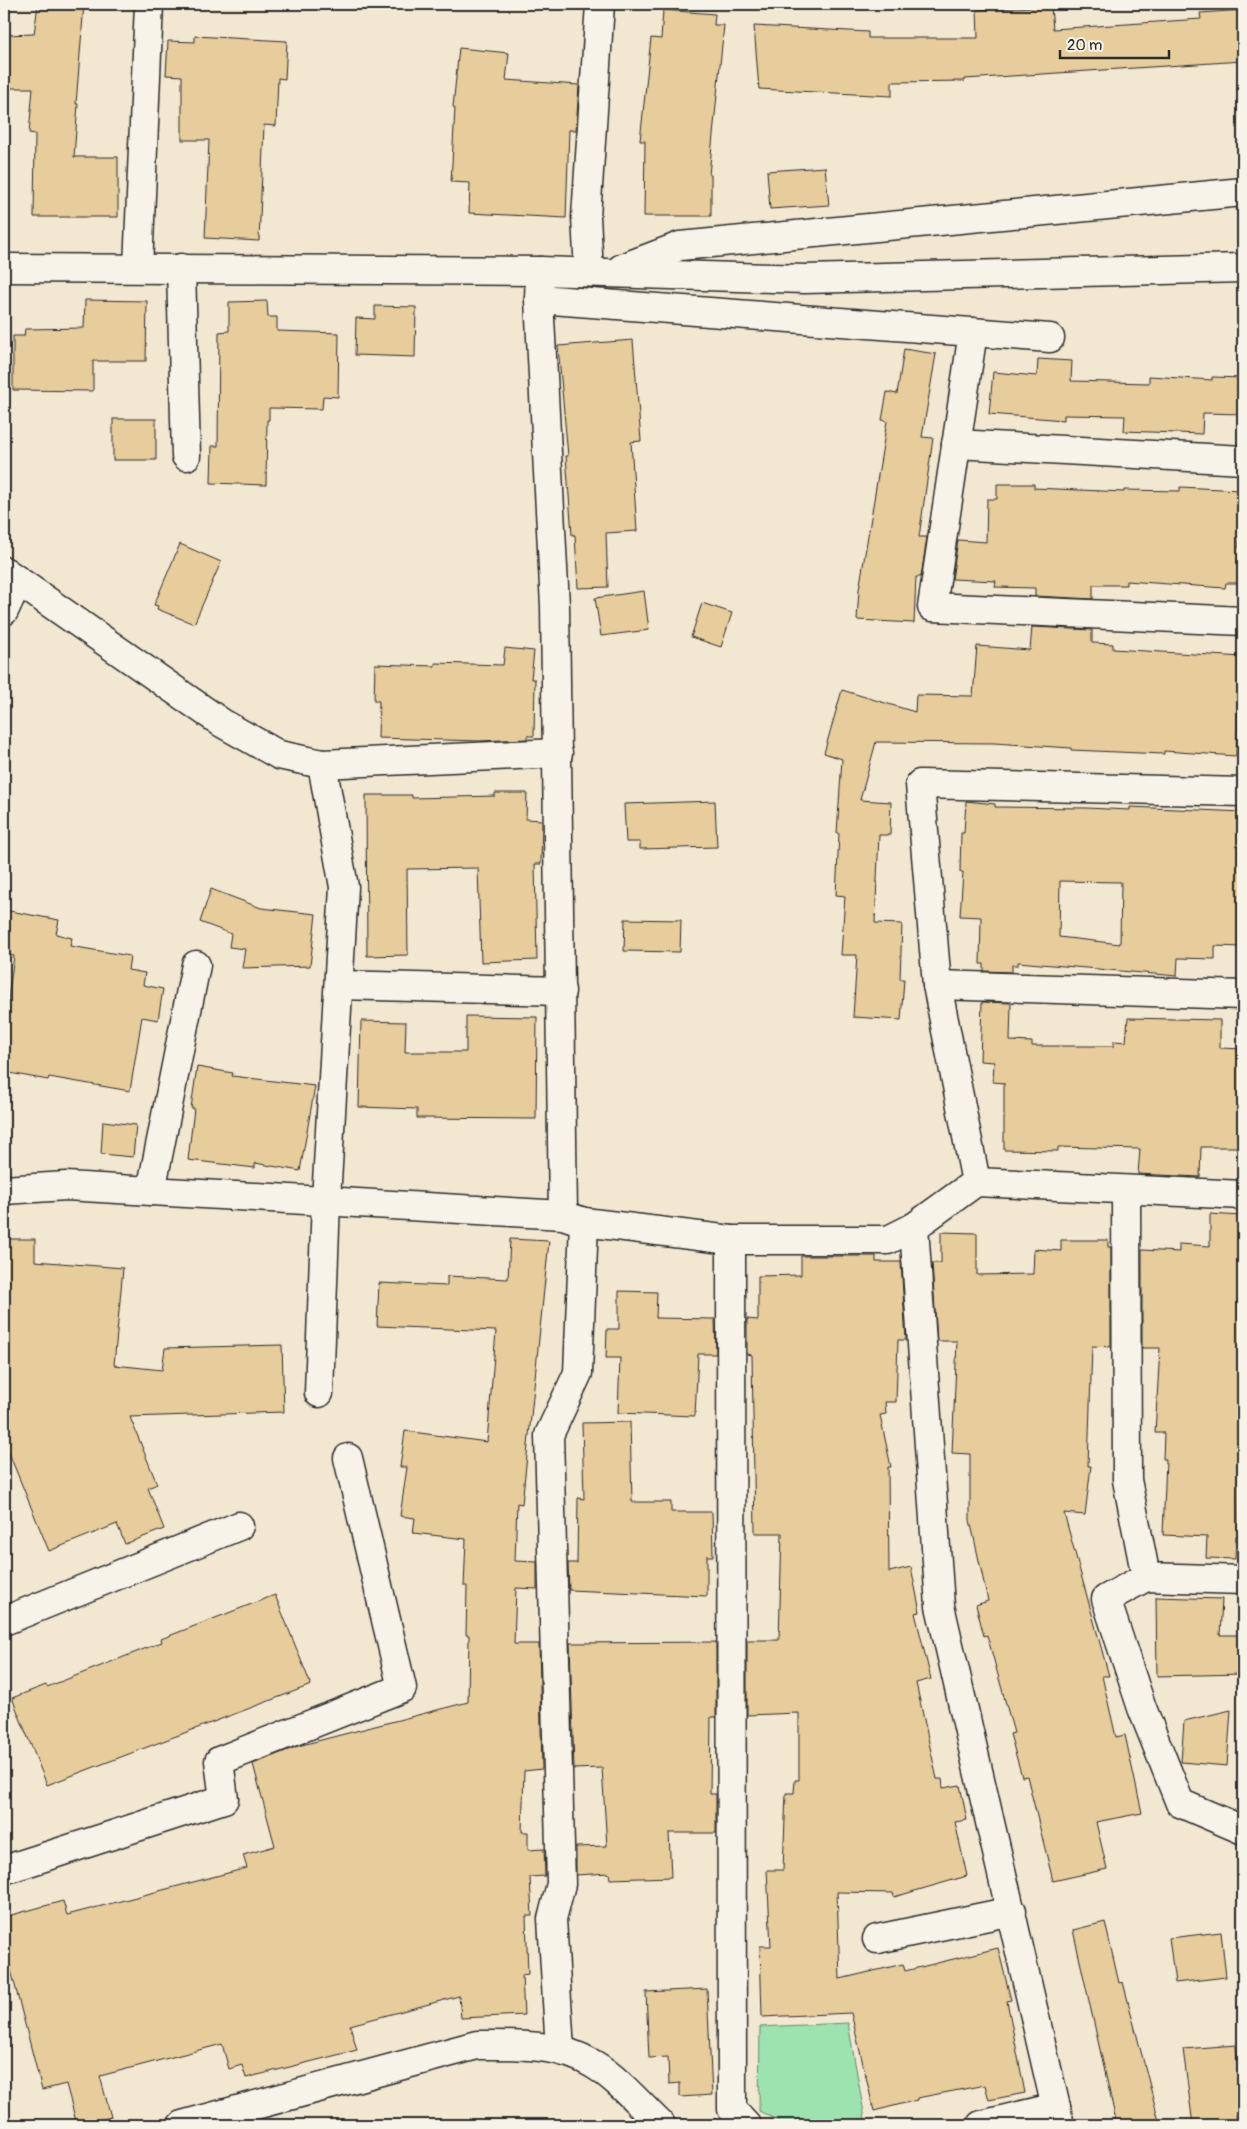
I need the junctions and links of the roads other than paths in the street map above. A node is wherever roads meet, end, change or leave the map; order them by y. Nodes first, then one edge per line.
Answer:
1 (149, 4) edge
2 (600, 4) edge
3 (1243, 192) edge
4 (4, 268) edge
5 (138, 268) junction
6 (181, 268) junction
7 (1243, 268) edge
8 (540, 271) junction
9 (600, 272) junction
10 (539, 299) junction
11 (973, 332) junction
12 (1050, 338) dead end
13 (956, 444) junction
14 (186, 456) dead end
15 (1243, 460) edge
16 (11, 576) edge
17 (4, 611) edge
18 (1243, 621) edge
19 (558, 753) junction
20 (322, 764) junction
21 (1243, 792) edge
22 (196, 965) dead end
23 (339, 985) junction
24 (936, 985) junction
25 (561, 991) junction
26 (1243, 995) edge
27 (976, 1182) junction
28 (4, 1190) edge
29 (1126, 1190) junction
30 (151, 1191) junction
31 (1243, 1195) edge
32 (326, 1200) junction
33 (574, 1219) junction
34 (914, 1227) junction
35 (731, 1240) junction
36 (319, 1392) dead end
37 (348, 1458) dead end
38 (239, 1526) dead end
39 (1146, 1578) junction
40 (1243, 1580) edge
41 (4, 1621) edge
42 (1243, 1830) edge
43 (4, 1870) edge
44 (1012, 1911) junction
45 (876, 1940) dead end
46 (560, 2050) junction
47 (1058, 2116) edge
48 (182, 2125) edge
49 (661, 2125) edge
50 (747, 2125) edge
51 (980, 2125) edge

1 - 5 street
2 - 9 street
3 - 9 street
4 - 5 street
5 - 6 street
6 - 8 street
6 - 14 street
7 - 9 street
8 - 9 street
8 - 10 street
10 - 11 street
10 - 19 street
11 - 12 street
11 - 13 street
13 - 15 street
13 - 18 street
16 - 17 street
16 - 20 street
19 - 20 street
19 - 25 street
20 - 23 street
21 - 24 street
22 - 30 street
23 - 25 street
23 - 32 street
24 - 26 street
24 - 27 street
25 - 33 street
27 - 29 street
27 - 34 street
28 - 30 street
29 - 31 street
29 - 39 street
30 - 32 street
32 - 33 street
32 - 36 street
33 - 35 street
33 - 46 street
34 - 35 street
34 - 44 street
35 - 50 street
37 - 43 street
38 - 41 street
39 - 40 street
39 - 42 street
44 - 45 street
44 - 47 street
46 - 48 street
46 - 49 street
47 - 51 street

